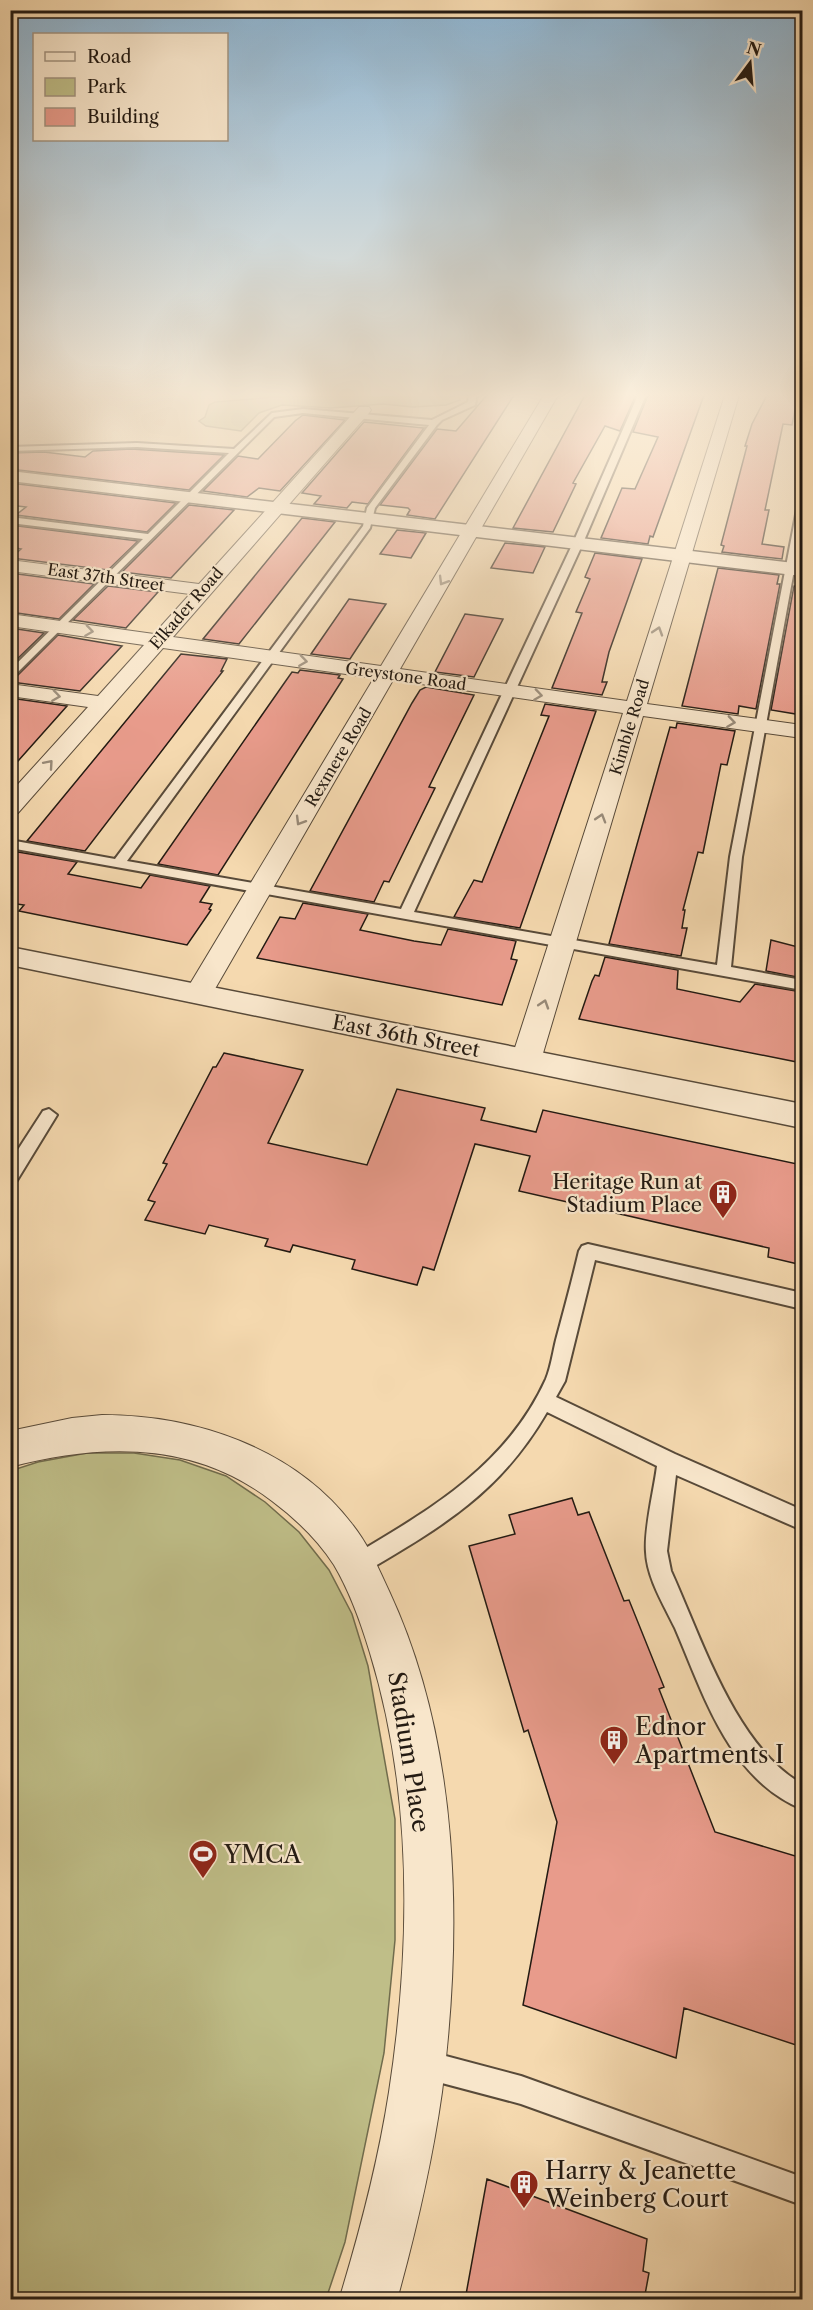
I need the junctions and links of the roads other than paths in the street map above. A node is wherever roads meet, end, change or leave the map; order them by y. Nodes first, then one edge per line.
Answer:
1 (183, 503) edge
2 (239, 503) edge
3 (280, 503) edge
4 (375, 503) edge
5 (488, 503) edge
6 (595, 503) edge
7 (699, 503) edge
8 (802, 504) edge
9 (276, 507) junction
10 (368, 518) junction
11 (10, 520) edge
12 (472, 531) junction
13 (149, 537) junction
14 (578, 543) junction
15 (682, 556) junction
16 (10, 565) edge
17 (797, 569) edge
18 (108, 577) junction
19 (202, 590) junction
20 (10, 620) edge
21 (59, 626) junction
22 (158, 641) junction
23 (270, 657) junction
24 (388, 673) junction
25 (10, 677) edge
26 (10, 690) edge
27 (510, 691) junction
28 (102, 703) junction
29 (634, 708) junction
30 (762, 727) junction
31 (802, 732) edge
32 (10, 808) edge
33 (10, 844) edge
34 (119, 863) junction
35 (260, 888) junction
36 (406, 914) junction
37 (564, 942) junction
38 (10, 956) edge
39 (723, 971) junction
40 (802, 985) edge
41 (198, 994) junction
42 (526, 1060) junction
43 (49, 1115) dead end
44 (802, 1116) edge
45 (10, 1177) edge
46 (802, 1301) edge
47 (545, 1401) junction
48 (10, 1449) edge
49 (668, 1461) junction
50 (802, 1520) edge
51 (357, 1565) junction
52 (802, 1797) edge
53 (419, 2063) junction
54 (802, 2191) edge
55 (368, 2300) edge

1 - 13 lane
2 - 9 street
3 - 9 street, Elkader Road
4 - 10 lane
5 - 12 street, Rexmere Road
6 - 14 lane
7 - 15 street, Kimble Road
8 - 17 lane
9 - 10 street
9 - 19 street, Elkader Road
10 - 12 street
10 - 23 lane
11 - 13 lane
12 - 14 street
12 -> 24 street, Rexmere Road
13 - 18 lane
14 - 15 street
14 - 27 lane
15 - 17 street
29 -> 15 street, Kimble Road
16 - 18 street, East 37th Street
17 - 30 lane
18 - 19 street, East 37th Street
18 - 21 lane
19 - 22 street, Elkader Road
20 - 21 street, Greystone Road
21 -> 22 street, Greystone Road
21 - 25 lane
22 - 23 street, Greystone Road
22 - 28 street, Elkader Road
23 -> 24 street, Greystone Road
23 - 34 lane
24 - 27 street, Greystone Road
24 -> 35 street, Rexmere Road
26 -> 28 street
27 -> 29 street, Greystone Road
27 - 36 lane
32 -> 28 street, Elkader Road
29 -> 30 street, Greystone Road
37 -> 29 street, Kimble Road
30 - 31 street, Greystone Road
30 - 39 lane
33 - 34 lane
34 - 35 lane
35 - 36 lane
35 - 41 street, Rexmere Road
36 - 37 lane
37 - 39 lane
42 -> 37 street, Kimble Road
38 - 41 street, East 36th Street
39 - 40 lane
41 - 42 street, East 36th Street
42 - 44 street, East 36th Street
43 - 45 lane
46 - 47 lane
47 - 49 lane
47 - 51 lane
48 - 51 street, Stadium Place
49 - 50 lane
49 - 52 lane
51 - 53 street, Stadium Place
53 - 54 lane
53 - 55 street, Stadium Place

